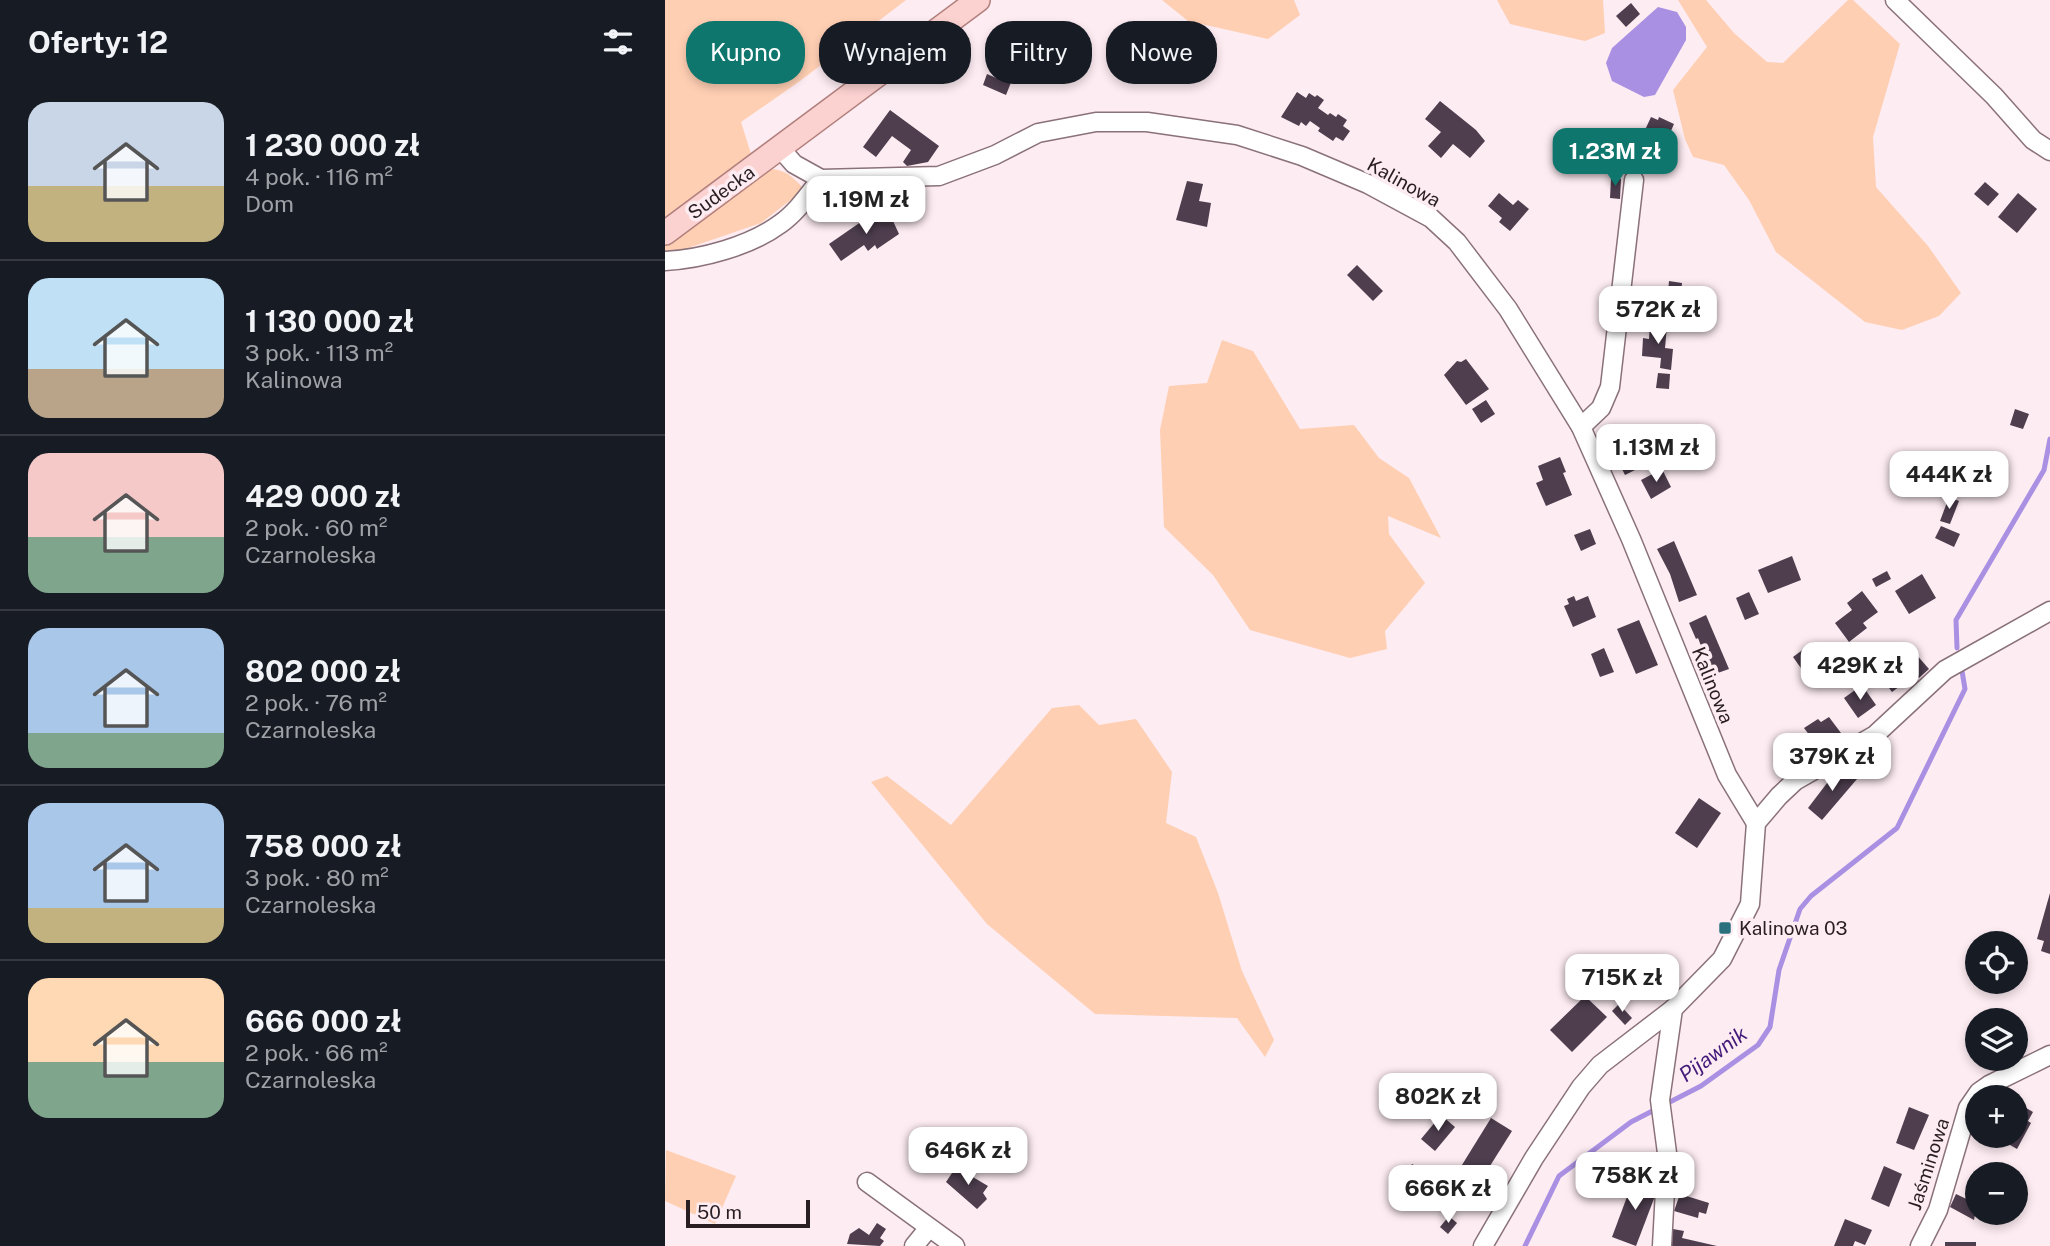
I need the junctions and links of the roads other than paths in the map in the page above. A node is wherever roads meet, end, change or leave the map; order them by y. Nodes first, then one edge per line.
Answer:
1 (978, 0) edge
2 (1895, 0) edge
3 (781, 148) junction
4 (2050, 151) edge
5 (821, 179) junction
6 (1634, 180) dead end
7 (665, 233) edge
8 (665, 261) edge
9 (1581, 427) junction
10 (2050, 611) edge
11 (1756, 823) junction
12 (1673, 1009) junction
13 (2050, 1055) edge
14 (867, 1182) dead end
15 (928, 1228) junction
16 (914, 1246) edge
17 (955, 1246) edge
18 (1483, 1246) edge
19 (1662, 1246) edge
20 (1920, 1246) edge

1 - 3 main road, Sudecka
2 - 4 street
3 - 5 street
3 - 7 main road, Sudecka
5 - 8 street
5 - 9 street, Kalinowa
6 - 9 street
9 - 11 street, Kalinowa
10 - 11 street
11 - 12 street
12 - 18 street
12 - 19 street
13 - 20 street, Jaśminowa
14 - 15 street
15 - 16 street
15 - 17 street

